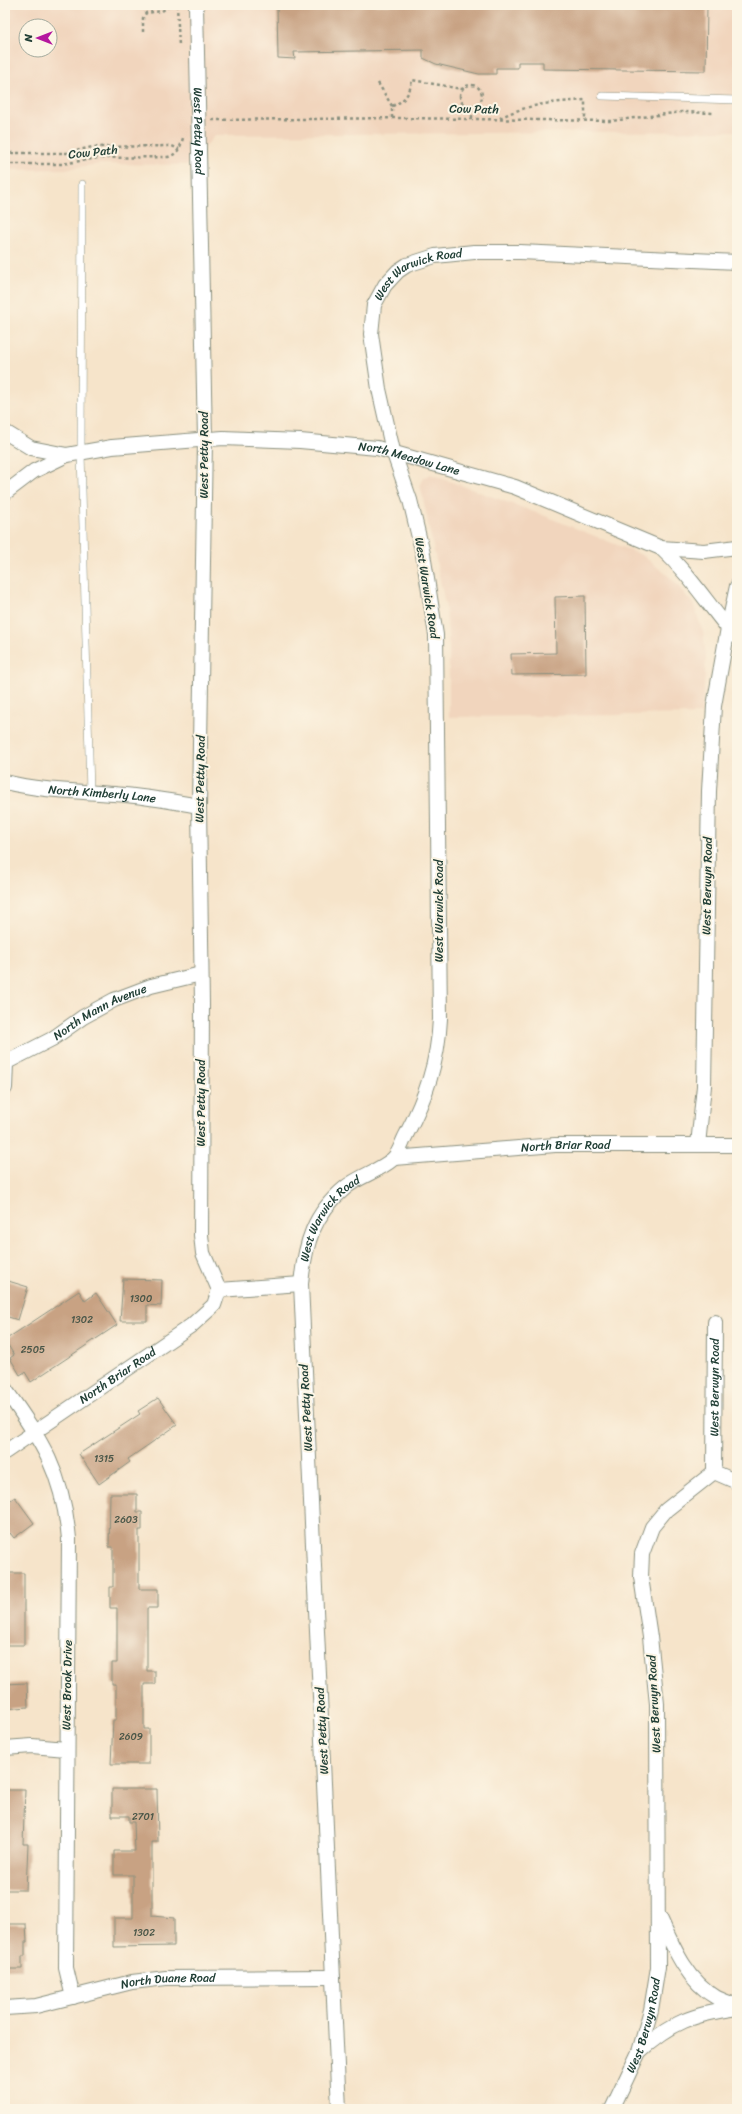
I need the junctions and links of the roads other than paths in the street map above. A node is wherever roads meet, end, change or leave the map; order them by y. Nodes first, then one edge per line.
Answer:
1 (196, 5) edge
2 (602, 96) dead end
3 (737, 100) edge
4 (82, 184) dead end
5 (737, 262) edge
6 (5, 432) edge
7 (205, 439) junction
8 (393, 451) junction
9 (74, 453) junction
10 (5, 493) edge
11 (737, 547) edge
12 (661, 548) junction
13 (737, 586) edge
14 (732, 633) edge
15 (5, 782) edge
16 (90, 793) junction
17 (199, 806) junction
18 (201, 974) junction
19 (6, 1063) edge
20 (5, 1088) edge
21 (698, 1145) junction
22 (737, 1145) edge
23 (394, 1158) junction
24 (301, 1284) junction
25 (219, 1290) junction
26 (715, 1322) dead end
27 (5, 1389) edge
28 (35, 1431) junction
29 (5, 1452) edge
30 (714, 1472) junction
31 (737, 1482) edge
32 (5, 1748) edge
33 (66, 1749) junction
34 (658, 1913) junction
35 (333, 1978) junction
36 (73, 1997) junction
37 (737, 2007) edge
38 (5, 2008) edge
39 (639, 2052) junction
40 (339, 2109) edge
41 (612, 2109) edge

1 - 7 street, West Petty Road
2 - 3 lane
4 - 9 lane
5 - 8 street, West Warwick Road
6 - 9 street
7 - 8 street, North Meadow Lane
7 - 9 street, North Meadow Lane
7 - 17 street, West Petty Road
8 - 12 street, North Meadow Lane
8 - 23 street, West Warwick Road
9 - 10 street
9 - 16 lane
11 - 12 street, North Meadow Lane
12 - 14 street
13 - 14 street, West Berwyn Road
14 - 21 street, West Berwyn Road
15 - 16 street, North Kimberly Lane
16 - 17 street, North Kimberly Lane
17 - 18 street, West Petty Road
18 - 19 street, North Mann Avenue
18 - 25 street, West Petty Road
19 - 20 street
21 - 22 street, North Briar Road
21 - 23 street, North Briar Road
23 - 24 street, West Warwick Road
24 - 25 street
24 - 35 street, West Petty Road
25 - 28 street, North Briar Road
26 - 30 street, West Berwyn Road
27 - 28 street, West Brook Drive
28 - 29 street, North Briar Road
28 - 33 street, West Brook Drive
30 - 31 street
30 - 34 street, West Berwyn Road
32 - 33 street
33 - 36 street, West Brook Drive
34 - 37 street
34 - 39 street, West Berwyn Road
35 - 36 street, North Duane Road
35 - 40 street, West Petty Road
36 - 38 street, North Duane Road
37 - 39 street
39 - 41 street, West Berwyn Road

